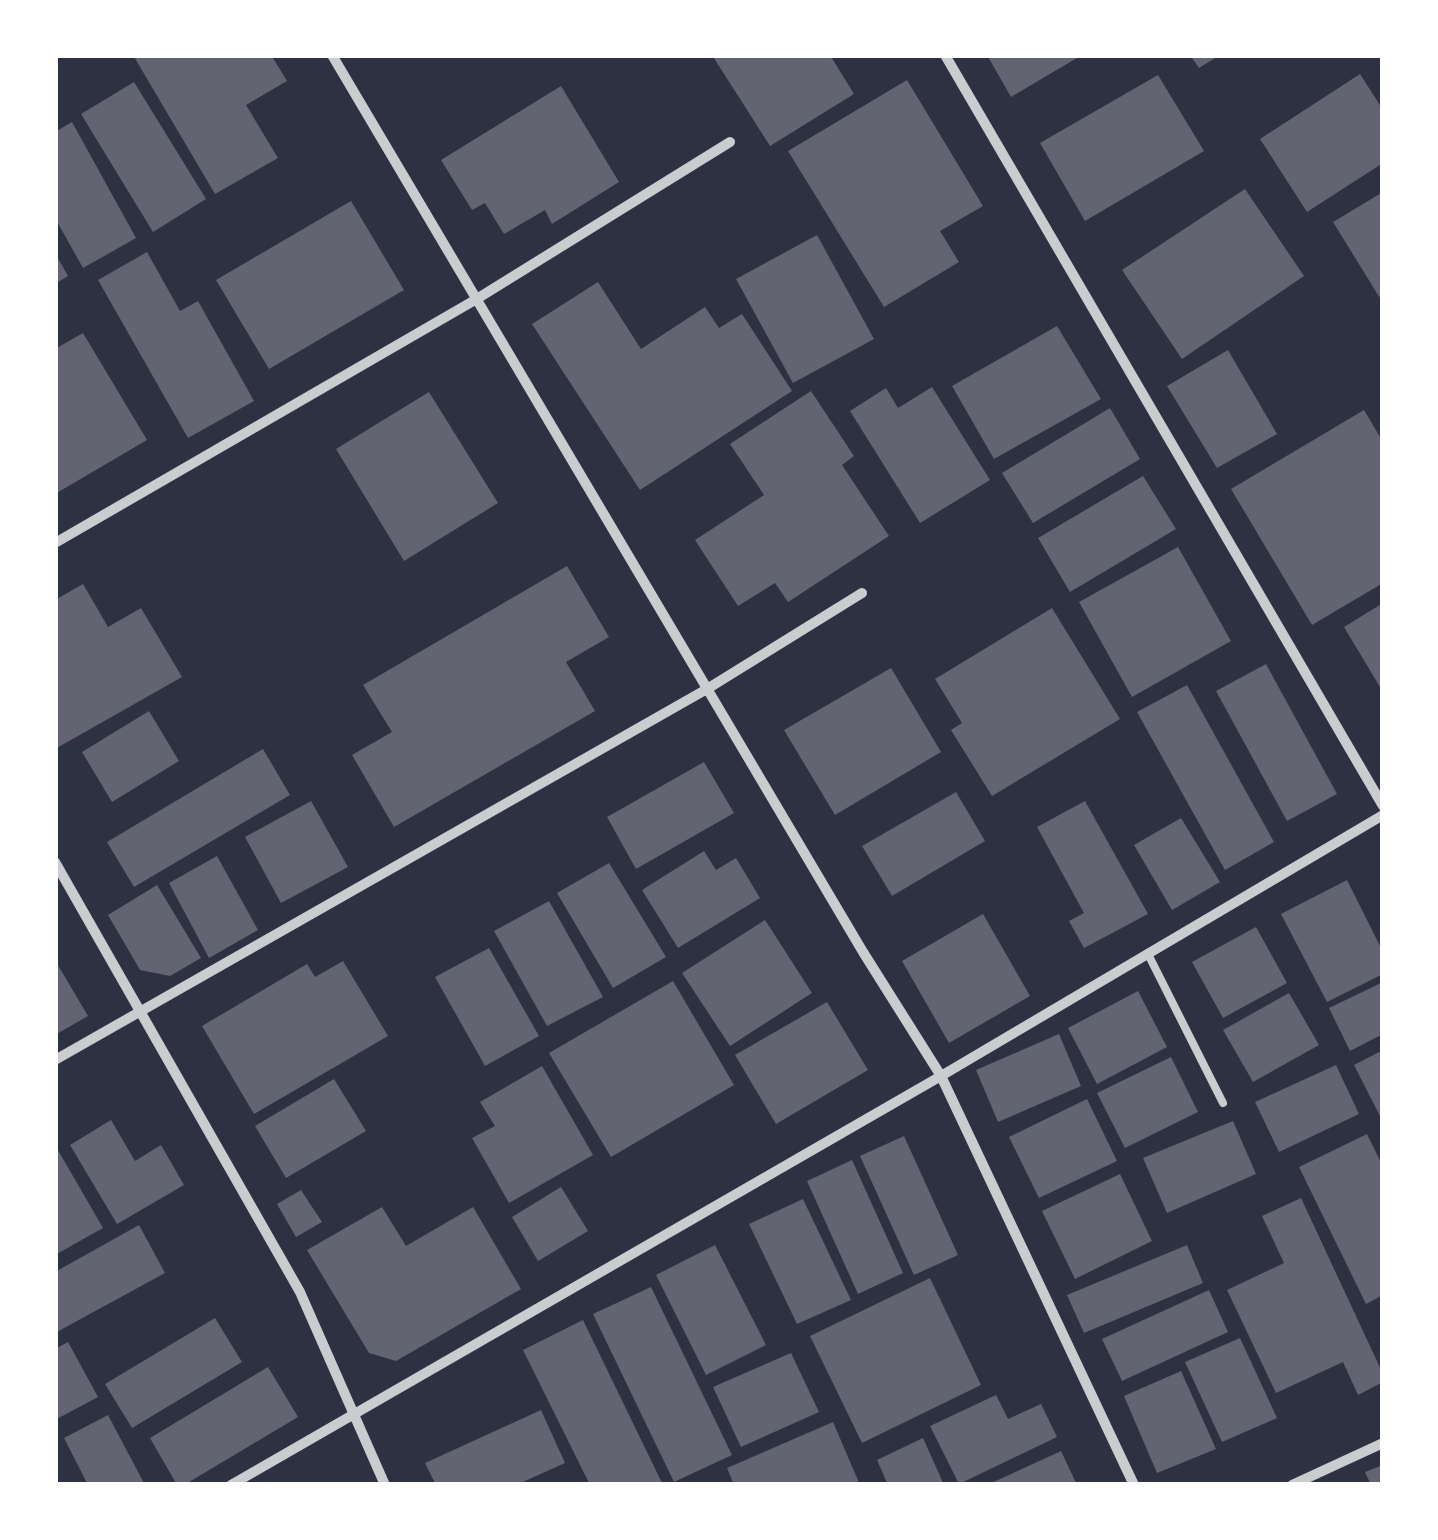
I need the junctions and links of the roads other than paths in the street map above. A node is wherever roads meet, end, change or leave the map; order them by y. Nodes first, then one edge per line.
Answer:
1 (332, 55) edge
2 (945, 55) edge
3 (730, 142) dead end
4 (475, 300) junction
5 (55, 542) edge
6 (862, 593) dead end
7 (707, 689) junction
8 (1383, 806) edge
9 (1383, 814) edge
10 (55, 862) edge
11 (1148, 954) junction
12 (140, 1010) junction
13 (55, 1060) edge
14 (941, 1076) junction
15 (1223, 1104) dead end
16 (352, 1414) junction
17 (1383, 1443) edge
18 (231, 1485) edge
19 (385, 1485) edge
20 (1134, 1485) edge
21 (1292, 1485) edge

1 - 4 street
2 - 8 street
3 - 4 street
4 - 5 street
4 - 7 street
6 - 7 street
7 - 12 street
7 - 14 street
9 - 11 street
10 - 12 street
11 - 14 street
11 - 15 lane
12 - 13 street
12 - 16 street
14 - 16 street
14 - 20 street
16 - 18 street
16 - 19 street
17 - 21 street

